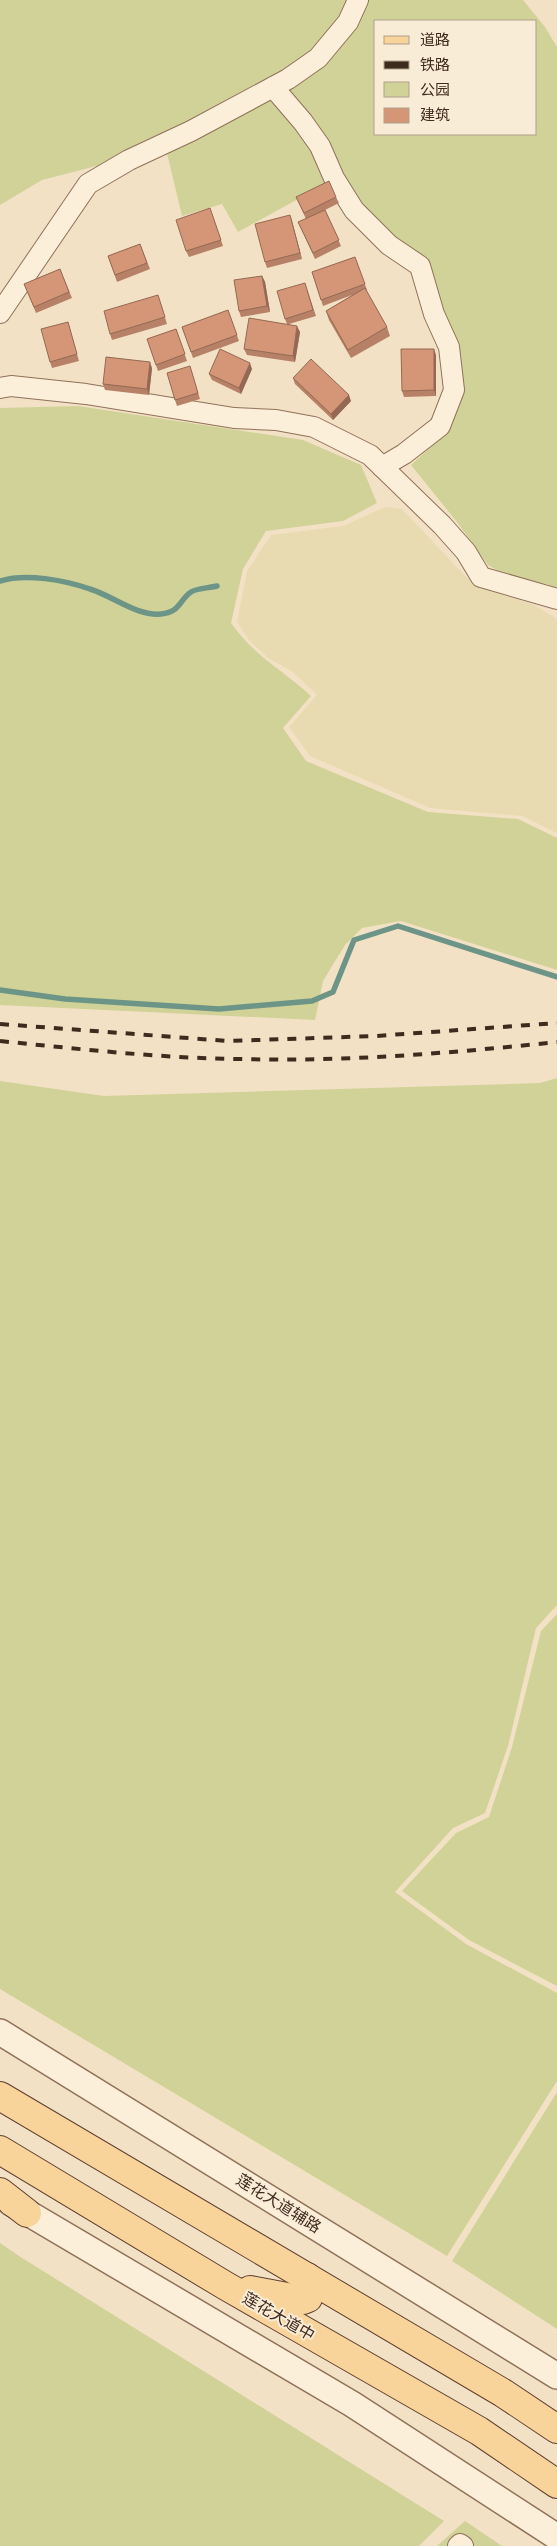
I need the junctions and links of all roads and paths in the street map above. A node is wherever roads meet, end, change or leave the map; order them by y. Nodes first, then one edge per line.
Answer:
1 (358, 0) edge
2 (273, 87) junction
3 (0, 313) edge
4 (0, 388) edge
5 (382, 467) junction
6 (557, 600) edge
7 (0, 2032) edge
8 (0, 2096) edge
9 (0, 2150) edge
10 (0, 2192) edge
11 (0, 2196) edge
12 (27, 2213) junction
13 (307, 2277) junction
14 (226, 2286) junction
15 (557, 2376) edge
16 (557, 2429) edge
17 (557, 2484) edge
18 (557, 2537) edge
19 (458, 2546) edge
20 (463, 2546) edge

1 - 2 street
2 - 3 street
2 - 5 street
4 - 5 street
5 - 6 street
7 - 15 street, 莲花大道辅路
8 - 13 main road
9 - 14 main road, 莲花大道中
10 - 12 main road
11 - 12 street
12 - 18 street
13 - 14 main road
13 - 16 main road
14 - 17 main road, 莲花大道中
19 - 20 street

